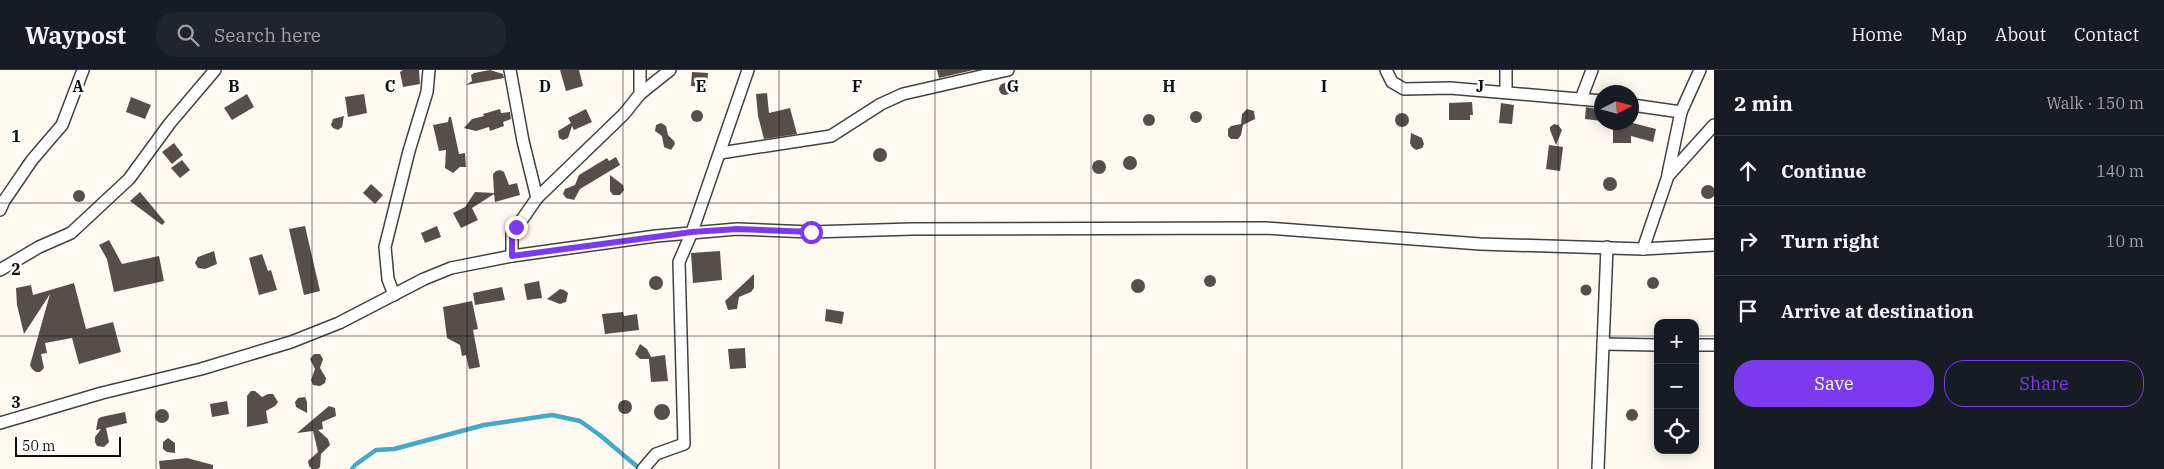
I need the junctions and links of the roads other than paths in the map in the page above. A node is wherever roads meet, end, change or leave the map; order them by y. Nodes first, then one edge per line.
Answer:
1 (83, 70) edge
2 (215, 70) edge
3 (428, 70) edge
4 (510, 70) edge
5 (640, 70) edge
6 (670, 70) edge
7 (748, 70) edge
8 (1008, 70) edge
9 (1386, 70) edge
10 (1506, 70) edge
11 (1592, 70) edge
12 (1700, 70) edge
13 (1506, 92) junction
14 (640, 94) junction
15 (1581, 99) junction
16 (1594, 100) edge
17 (1639, 106) edge
18 (1682, 112) junction
19 (1714, 125) edge
20 (720, 153) junction
21 (1668, 176) junction
22 (537, 198) junction
23 (0, 210) edge
24 (692, 232) junction
25 (1714, 245) edge
26 (1607, 247) junction
27 (1643, 249) junction
28 (512, 256) junction
29 (0, 270) edge
30 (394, 295) junction
31 (1603, 344) junction
32 (1654, 345) edge
33 (1699, 345) edge
34 (1714, 346) edge
35 (0, 423) edge
36 (644, 467) edge
37 (1598, 469) edge

1 - 23 street
2 - 29 street
3 - 30 street
4 - 22 street
5 - 14 street
6 - 14 street
7 - 20 street
8 - 20 street
9 - 13 street
10 - 13 street
11 - 15 street
12 - 18 street
13 - 15 street
14 - 22 street
15 - 16 street
17 - 18 street
18 - 21 street
19 - 21 street
20 - 24 street
21 - 27 street
22 - 28 street
24 - 26 street
24 - 28 street
24 - 36 street
25 - 27 street
26 - 27 street
26 - 31 street
28 - 30 street
30 - 35 street
31 - 32 street
31 - 37 street
33 - 34 street

